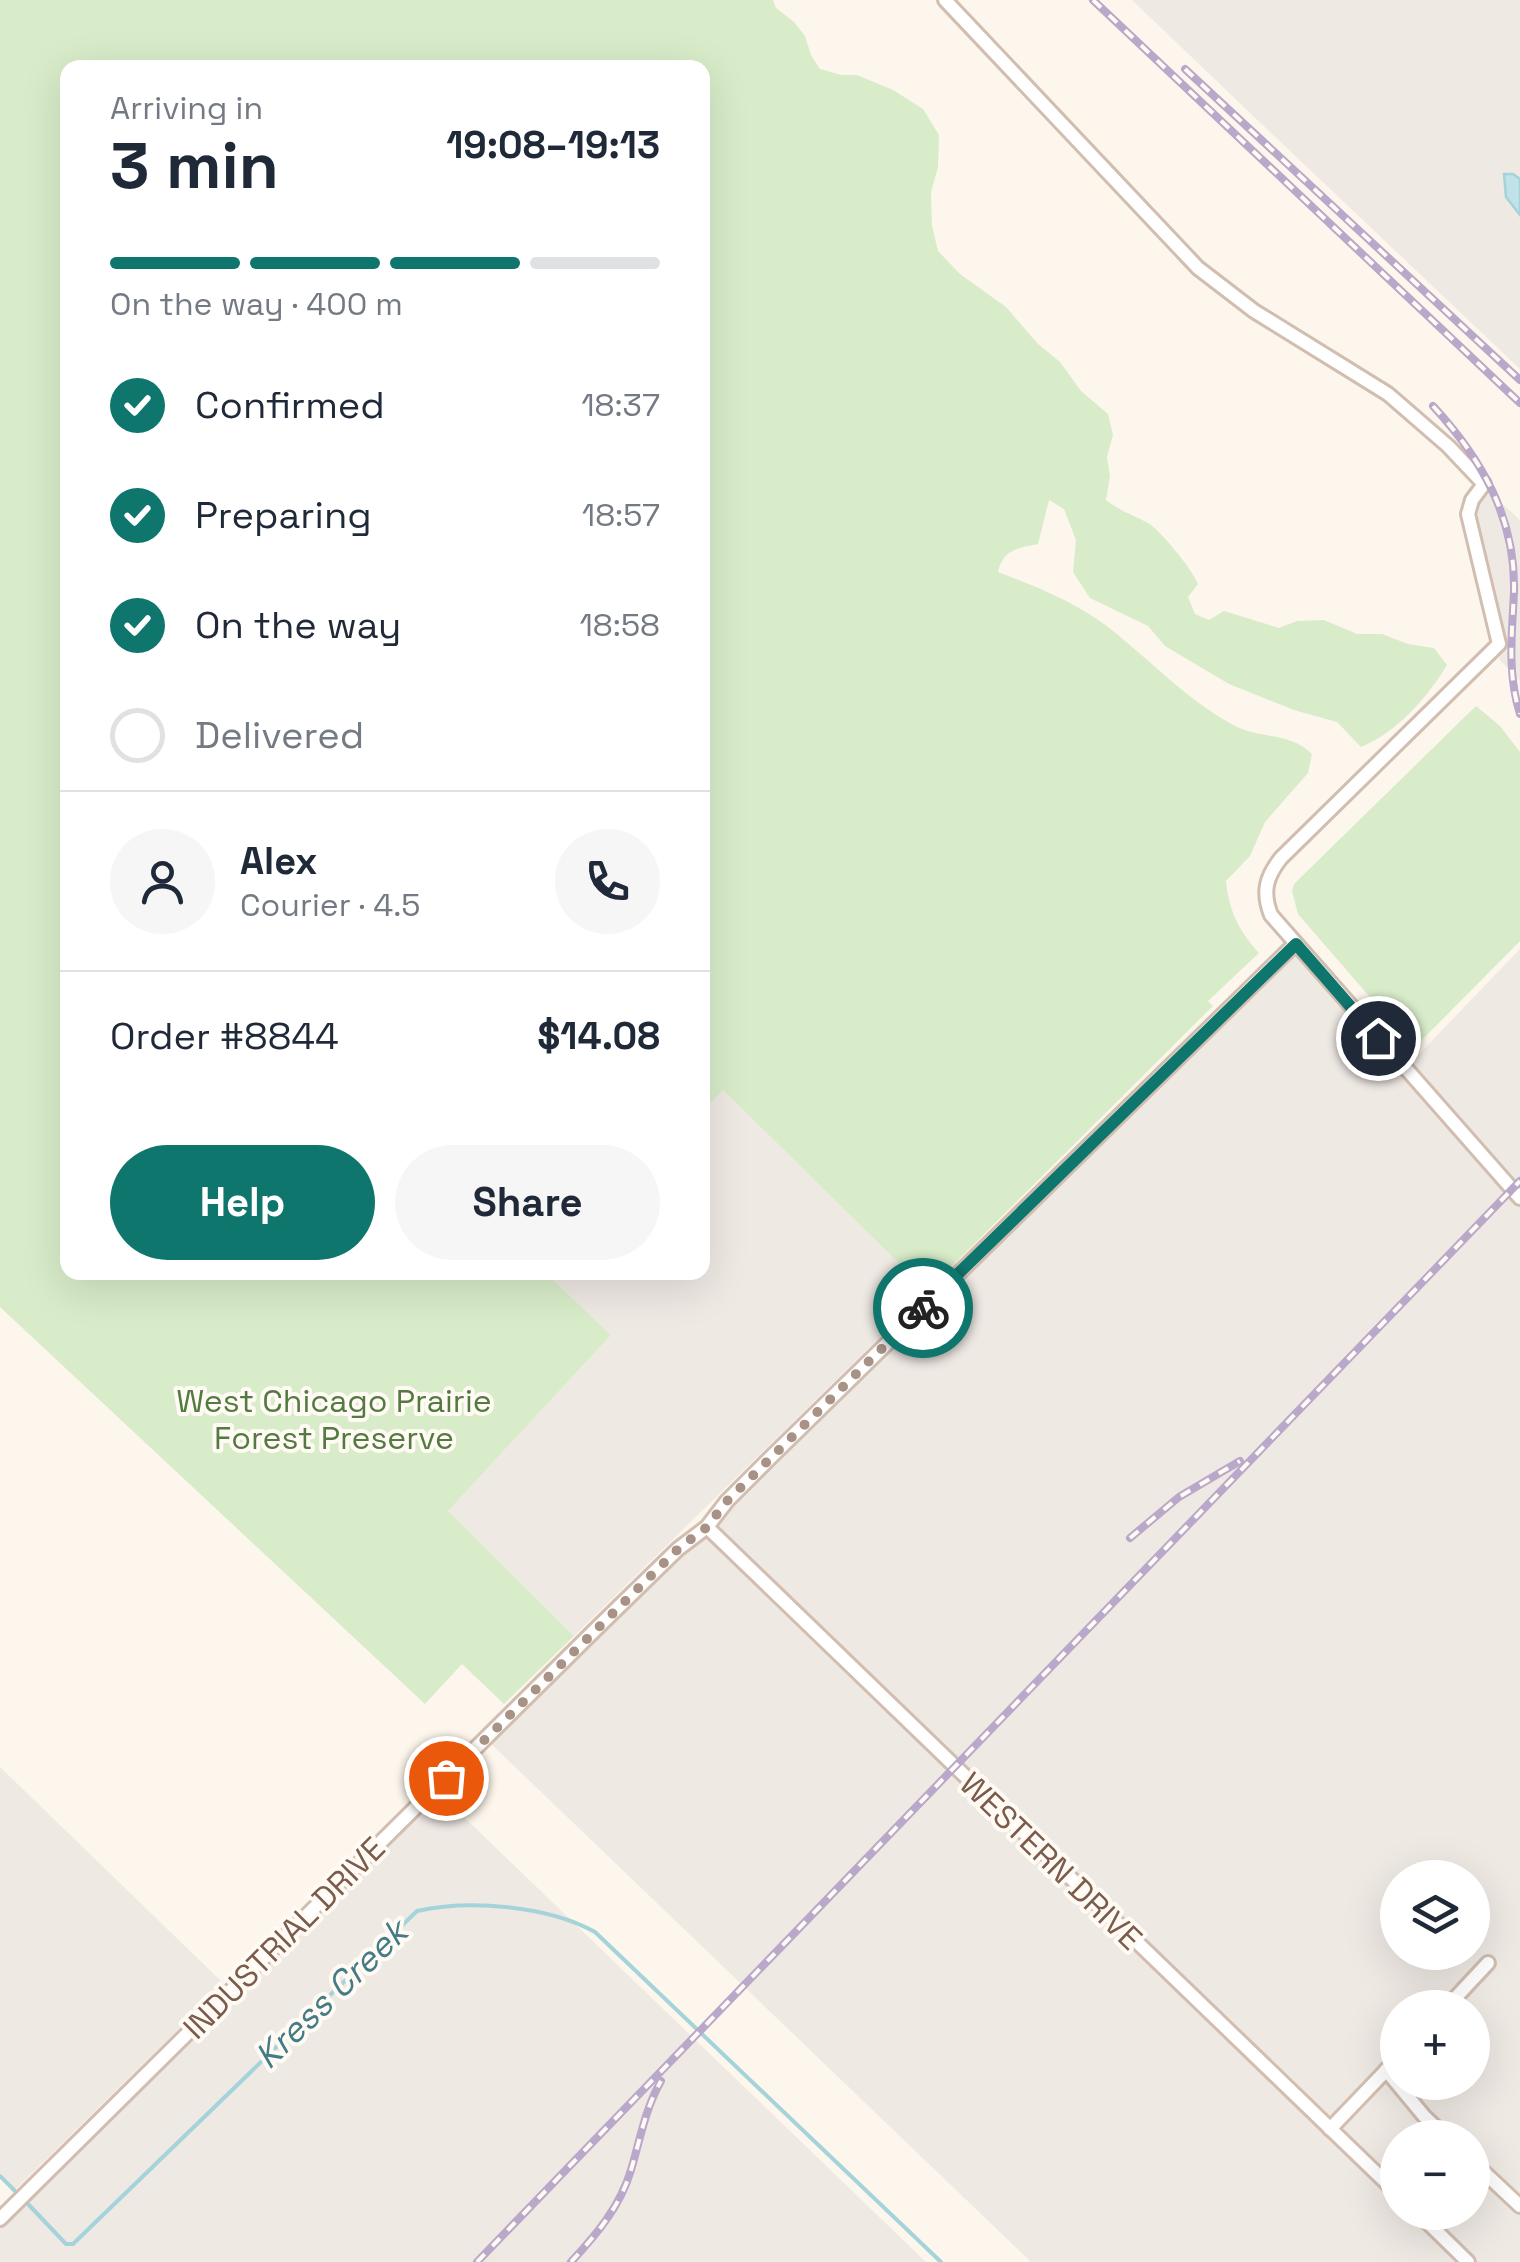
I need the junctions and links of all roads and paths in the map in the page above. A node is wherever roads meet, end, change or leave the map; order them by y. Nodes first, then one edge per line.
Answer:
1 (945, 0) edge
2 (1296, 944) junction
3 (1520, 1198) edge
4 (707, 1527) junction
5 (1481, 1970) edge
6 (1463, 1990) edge
7 (1380, 2076) edge
8 (1411, 2100) edge
9 (1428, 2120) edge
10 (1330, 2128) junction
11 (1380, 2177) edge
12 (1490, 2178) edge
13 (1520, 2206) edge
14 (0, 2219) edge
15 (1435, 2230) edge
16 (1468, 2262) edge

1 - 2 street
2 - 3 street
2 - 4 street, INDUSTRIAL DRIVE
4 - 10 street, WESTERN DRIVE
4 - 14 street, INDUSTRIAL DRIVE
5 - 6 street
7 - 10 street
8 - 9 street
10 - 11 street, WESTERN DRIVE
12 - 13 street
15 - 16 street

